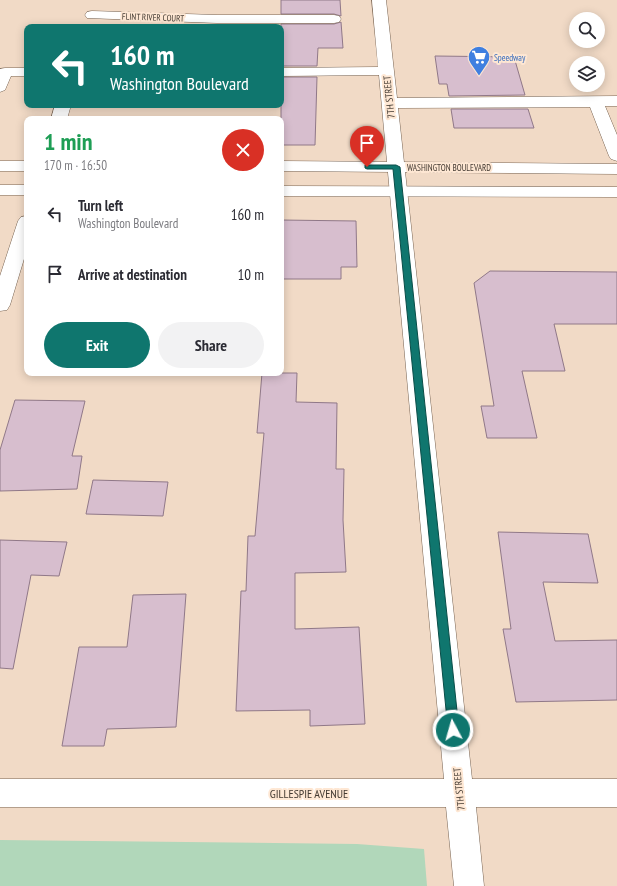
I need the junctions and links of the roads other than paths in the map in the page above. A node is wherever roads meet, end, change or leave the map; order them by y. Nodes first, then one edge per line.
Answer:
1 (97, 0) edge
2 (379, 0) edge
3 (334, 19) dead end
4 (90, 21) edge
5 (386, 71) junction
6 (3, 72) edge
7 (24, 72) edge
8 (284, 72) edge
9 (0, 87) edge
10 (617, 101) edge
11 (596, 102) junction
12 (389, 103) junction
13 (610, 121) edge
14 (617, 156) edge
15 (0, 166) edge
16 (24, 166) edge
17 (284, 166) edge
18 (396, 167) junction
19 (617, 169) edge
20 (0, 190) edge
21 (24, 190) edge
22 (284, 191) edge
23 (399, 191) junction
24 (617, 192) edge
25 (24, 229) edge
26 (0, 305) edge
27 (0, 793) edge
28 (460, 793) junction
29 (617, 793) edge
30 (469, 886) edge

1 - 4 street
2 - 5 street, 7TH STREET
3 - 4 street, FLINT RIVER COURT
5 - 8 street
5 - 12 street, 7TH STREET
6 - 7 street
6 - 9 street
10 - 11 street
11 - 12 street
11 - 13 street
12 - 18 street, 7TH STREET
13 - 14 street
15 - 16 street
17 - 18 street, WASHINGTON BOULEVARD
18 - 19 street, WASHINGTON BOULEVARD
18 - 23 street, 7TH STREET
20 - 21 street
22 - 23 street
23 - 24 street
23 - 28 street, 7TH STREET
25 - 26 street
27 - 28 street, GILLESPIE AVENUE
28 - 29 street, GILLESPIE AVENUE
28 - 30 street, 7TH STREET

